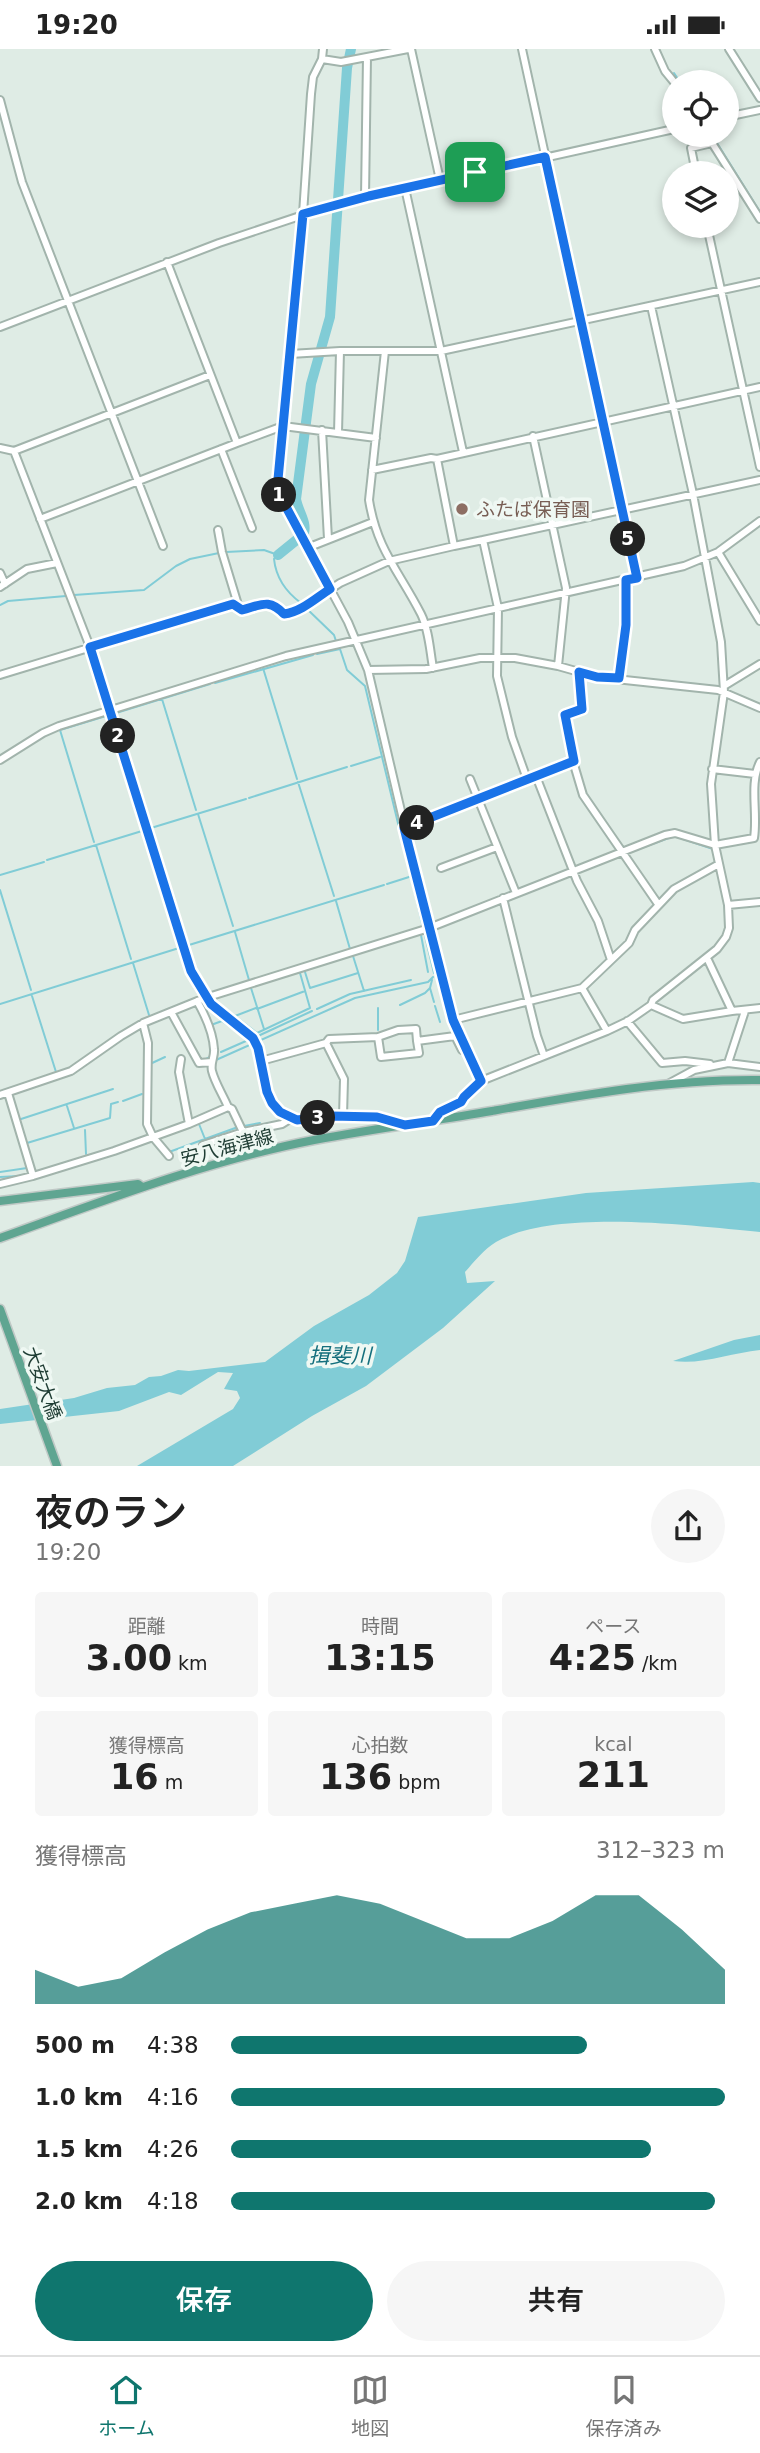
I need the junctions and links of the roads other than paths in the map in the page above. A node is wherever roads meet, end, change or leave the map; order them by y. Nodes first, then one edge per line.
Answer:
1 (323, 49) edge
2 (410, 49) edge
3 (522, 49) edge
4 (656, 49) edge
5 (729, 49) edge
6 (366, 57) junction
7 (322, 59) junction
8 (665, 70) edge
9 (760, 99) edge
10 (0, 100) edge
11 (760, 110) edge
12 (739, 114) edge
13 (662, 132) edge
14 (695, 147) edge
15 (715, 147) edge
16 (545, 157) junction
17 (694, 161) edge
18 (440, 180) junction
19 (405, 188) junction
20 (365, 197) junction
21 (760, 204) edge
22 (751, 205) junction
23 (303, 214) junction
24 (760, 219) edge
25 (710, 238) edge
26 (167, 263) junction
27 (760, 282) edge
28 (722, 291) junction
29 (68, 300) junction
30 (651, 306) junction
31 (581, 321) junction
32 (0, 327) edge
33 (340, 351) junction
34 (385, 351) junction
35 (441, 351) junction
36 (290, 354) junction
37 (211, 375) junction
38 (760, 387) edge
39 (743, 391) junction
40 (673, 405) junction
41 (112, 413) junction
42 (603, 421) junction
43 (283, 426) junction
44 (322, 430) junction
45 (760, 431) edge
46 (338, 433) junction
47 (752, 433) junction
48 (533, 436) junction
49 (376, 438) junction
50 (237, 443) junction
51 (0, 448) edge
52 (221, 449) junction
53 (14, 451) junction
54 (463, 452) junction
55 (437, 459) junction
56 (760, 467) edge
57 (372, 470) junction
58 (760, 480) edge
59 (138, 481) junction
60 (693, 494) junction
61 (622, 509) junction
62 (40, 519) junction
63 (760, 521) edge
64 (373, 522) junction
65 (552, 525) junction
66 (252, 528) dead end
67 (218, 530) dead end
68 (328, 539) junction
69 (483, 540) junction
70 (163, 546) dead end
71 (454, 546) junction
72 (307, 548) junction
73 (718, 552) junction
74 (706, 558) junction
75 (389, 561) junction
76 (57, 563) junction
77 (0, 573) edge
78 (637, 578) junction
79 (626, 580) junction
80 (2, 585) edge
81 (330, 589) junction
82 (565, 594) junction
83 (239, 608) junction
84 (498, 608) junction
85 (760, 621) edge
86 (425, 625) junction
87 (357, 640) junction
88 (90, 647) junction
89 (497, 658) junction
90 (760, 664) edge
91 (558, 666) junction
92 (433, 668) junction
93 (368, 670) junction
94 (579, 672) junction
95 (0, 675) edge
96 (619, 678) junction
97 (724, 689) junction
98 (760, 708) edge
99 (110, 711) junction
100 (0, 760) edge
101 (574, 761) junction
102 (760, 762) edge
103 (712, 769) junction
104 (755, 774) junction
105 (536, 776) junction
106 (470, 779) dead end
107 (527, 779) junction
108 (478, 798) junction
109 (404, 828) junction
110 (757, 838) edge
111 (715, 845) junction
112 (497, 847) junction
113 (623, 851) junction
114 (719, 864) junction
115 (441, 868) dead end
116 (573, 871) junction
117 (516, 893) junction
118 (503, 898) junction
119 (760, 902) edge
120 (658, 904) junction
121 (728, 905) junction
122 (429, 928) junction
123 (707, 958) junction
124 (611, 960) junction
125 (582, 988) junction
126 (205, 998) junction
127 (528, 1000) junction
128 (197, 1001) junction
129 (651, 1005) junction
130 (760, 1008) edge
131 (732, 1011) junction
132 (745, 1011) junction
133 (171, 1012) junction
134 (453, 1020) junction
135 (627, 1021) junction
136 (143, 1023) junction
137 (607, 1031) junction
138 (378, 1037) junction
139 (417, 1041) junction
140 (326, 1044) junction
141 (467, 1051) junction
142 (544, 1056) junction
143 (181, 1059) dead end
144 (261, 1061) junction
145 (212, 1062) junction
146 (725, 1064) junction
147 (760, 1067) edge
148 (760, 1080) edge
149 (481, 1081) junction
150 (669, 1083) junction
151 (8, 1093) junction
152 (0, 1095) edge
153 (228, 1107) junction
154 (343, 1116) junction
155 (290, 1119) junction
156 (433, 1121) junction
157 (189, 1124) junction
158 (405, 1125) junction
159 (243, 1132) junction
160 (153, 1137) junction
161 (203, 1145) dead end
162 (169, 1156) dead end
163 (33, 1176) junction
164 (0, 1185) edge
165 (142, 1187) junction
166 (0, 1201) edge
167 (0, 1238) edge
168 (0, 1309) edge
169 (57, 1466) edge

1 - 7 street
2 - 6 street
2 - 18 street
3 - 16 street
4 - 8 street
5 - 9 street
6 - 7 street
6 - 20 street
7 - 23 street
10 - 29 street
11 - 12 street
13 - 16 street
14 - 17 street
15 - 22 street
16 - 18 street
16 - 31 street
18 - 19 street
19 - 20 street
19 - 35 street
20 - 23 street
21 - 22 street
22 - 24 street
23 - 26 street
23 - 36 street
25 - 28 street
26 - 29 street
26 - 37 street
27 - 28 street
28 - 30 street
28 - 39 street
29 - 32 street
29 - 41 street
30 - 31 street
30 - 40 street
31 - 35 street
31 - 42 street
33 - 34 street
33 - 36 street
33 - 46 street
34 - 35 street
34 - 49 street
35 - 54 street
36 - 43 street
37 - 41 street
37 - 50 street
38 - 39 street
39 - 40 street
39 - 47 street
40 - 42 street
40 - 60 street
41 - 53 street
41 - 59 street
42 - 48 street
42 - 61 street
43 - 44 street
43 - 50 street
43 - 72 street
44 - 46 street
44 - 68 street
45 - 47 street
46 - 49 street
47 - 56 street
48 - 54 street
48 - 65 street
49 - 57 street
50 - 52 street
51 - 53 street
52 - 59 street
52 - 66 street
53 - 62 street
54 - 55 street
55 - 57 street
55 - 71 street
57 - 64 street
58 - 60 street
59 - 62 street
59 - 70 street
60 - 61 street
60 - 74 street
61 - 65 street
61 - 78 street
62 - 76 street
63 - 73 street
64 - 68 street
64 - 75 street
65 - 69 street
65 - 82 street
67 - 83 street
68 - 72 street
69 - 71 street
69 - 84 street
71 - 75 street
72 - 81 street
73 - 74 street
73 - 85 street
74 - 78 street
74 - 97 street
75 - 81 street
75 - 86 street
76 - 80 street
76 - 88 street
77 - 80 street
78 - 79 street
79 - 82 street
79 - 96 street
81 - 83 street
81 - 87 street
82 - 84 street
82 - 91 street
83 - 88 street
84 - 86 street
84 - 89 street
86 - 87 street
86 - 92 street
87 - 93 street
87 - 99 street
88 - 95 street
88 - 99 street
89 - 91 street
89 - 92 street
89 - 107 street
90 - 97 street
91 - 94 street
92 - 93 street
93 - 109 street
94 - 96 street
94 - 101 street
96 - 97 street
97 - 98 street
97 - 103 street
99 - 100 street
99 - 126 street
101 - 105 street
101 - 113 street
102 - 104 street
103 - 104 street
103 - 111 street
104 - 110 street
105 - 107 street
105 - 116 street
106 - 108 street
107 - 108 street
108 - 109 street
108 - 112 street
109 - 122 street
110 - 111 street
111 - 113 street
111 - 114 street
112 - 115 street
112 - 117 street
113 - 116 street
113 - 120 street
114 - 120 street
114 - 121 street
116 - 117 street
116 - 124 street
117 - 118 street
118 - 122 street
118 - 127 street
119 - 121 street
120 - 124 street
121 - 123 street
122 - 126 street
122 - 134 street
123 - 129 street
123 - 131 street
124 - 125 street
125 - 127 street
125 - 137 street
126 - 128 street
126 - 144 street
127 - 134 street
127 - 142 street
128 - 133 street
128 - 145 street
129 - 131 street
129 - 135 street
130 - 132 street
131 - 132 street
132 - 146 street
133 - 136 street
133 - 145 street
134 - 141 street
135 - 137 street
135 - 146 street
136 - 151 street
136 - 160 street
137 - 142 street
138 - 139 street
138 - 139 street
138 - 140 street
139 - 141 street
140 - 144 street
140 - 154 street
141 - 149 street
142 - 149 street
143 - 157 street
144 - 155 street
145 - 153 street
146 - 147 street
146 - 150 street
148 - 150 main road, 安八海津線
149 - 156 street
150 - 156 main road, 安八海津線
151 - 152 street
151 - 163 street
153 - 157 street
153 - 159 street
154 - 155 street
154 - 158 street
155 - 159 street
156 - 158 main road, 安八海津線
157 - 160 street
158 - 165 main road, 安八海津線
159 - 161 street
160 - 162 street
160 - 163 street
163 - 164 street
165 - 166 main road
165 - 167 main road, 安八海津線
168 - 169 main road, 大安大橋

